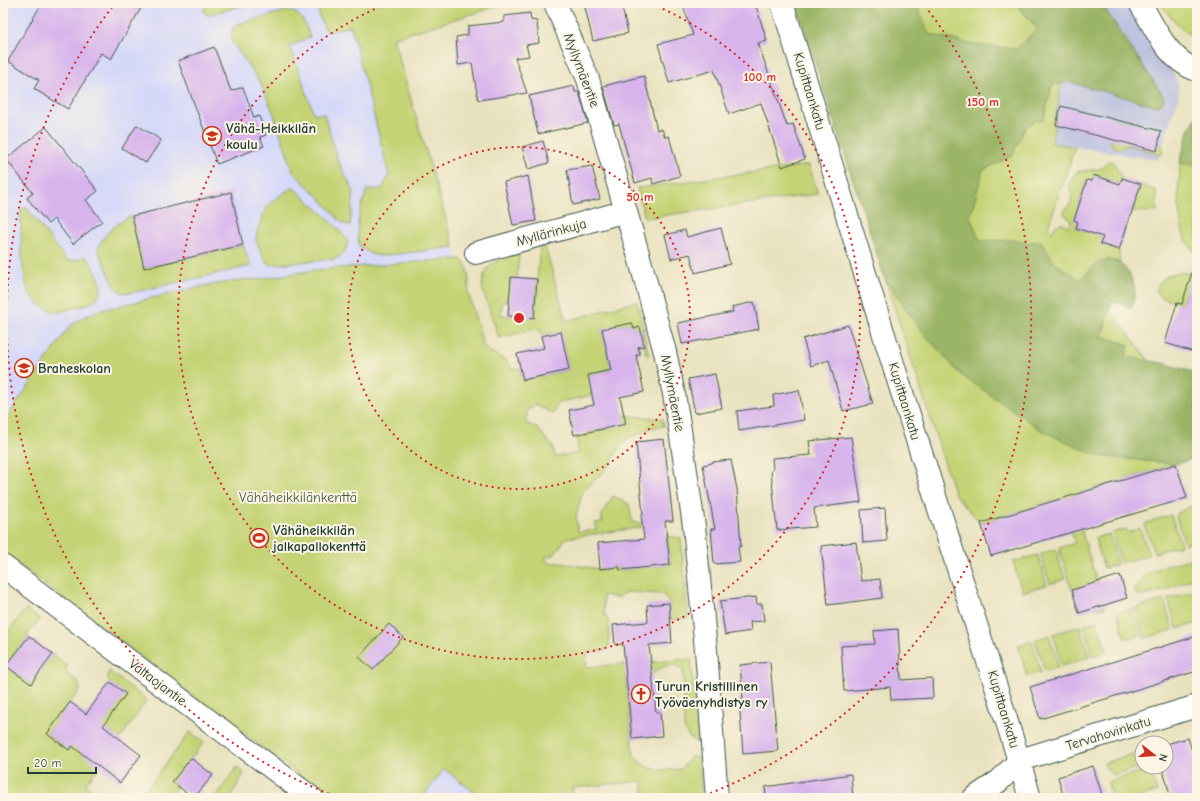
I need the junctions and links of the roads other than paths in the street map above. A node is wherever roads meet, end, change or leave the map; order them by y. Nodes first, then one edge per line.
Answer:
1 (555, 3) edge
2 (782, 3) edge
3 (1140, 3) edge
4 (1197, 70) edge
5 (626, 211) junction
6 (476, 253) dead end
7 (3, 566) edge
8 (1197, 706) edge
9 (1020, 760) junction
10 (312, 798) edge
11 (717, 798) edge
12 (974, 798) edge
13 (1030, 798) edge

1 - 5 street, Myllymäentie
2 - 9 street, Kupittaankatu
3 - 4 street
5 - 6 street, Myllärinkuja
5 - 11 street, Myllymäentie
7 - 10 street, Valtaojantie
8 - 9 street, Tervahovinkatu
9 - 12 street
9 - 13 street, Kupittaankatu

